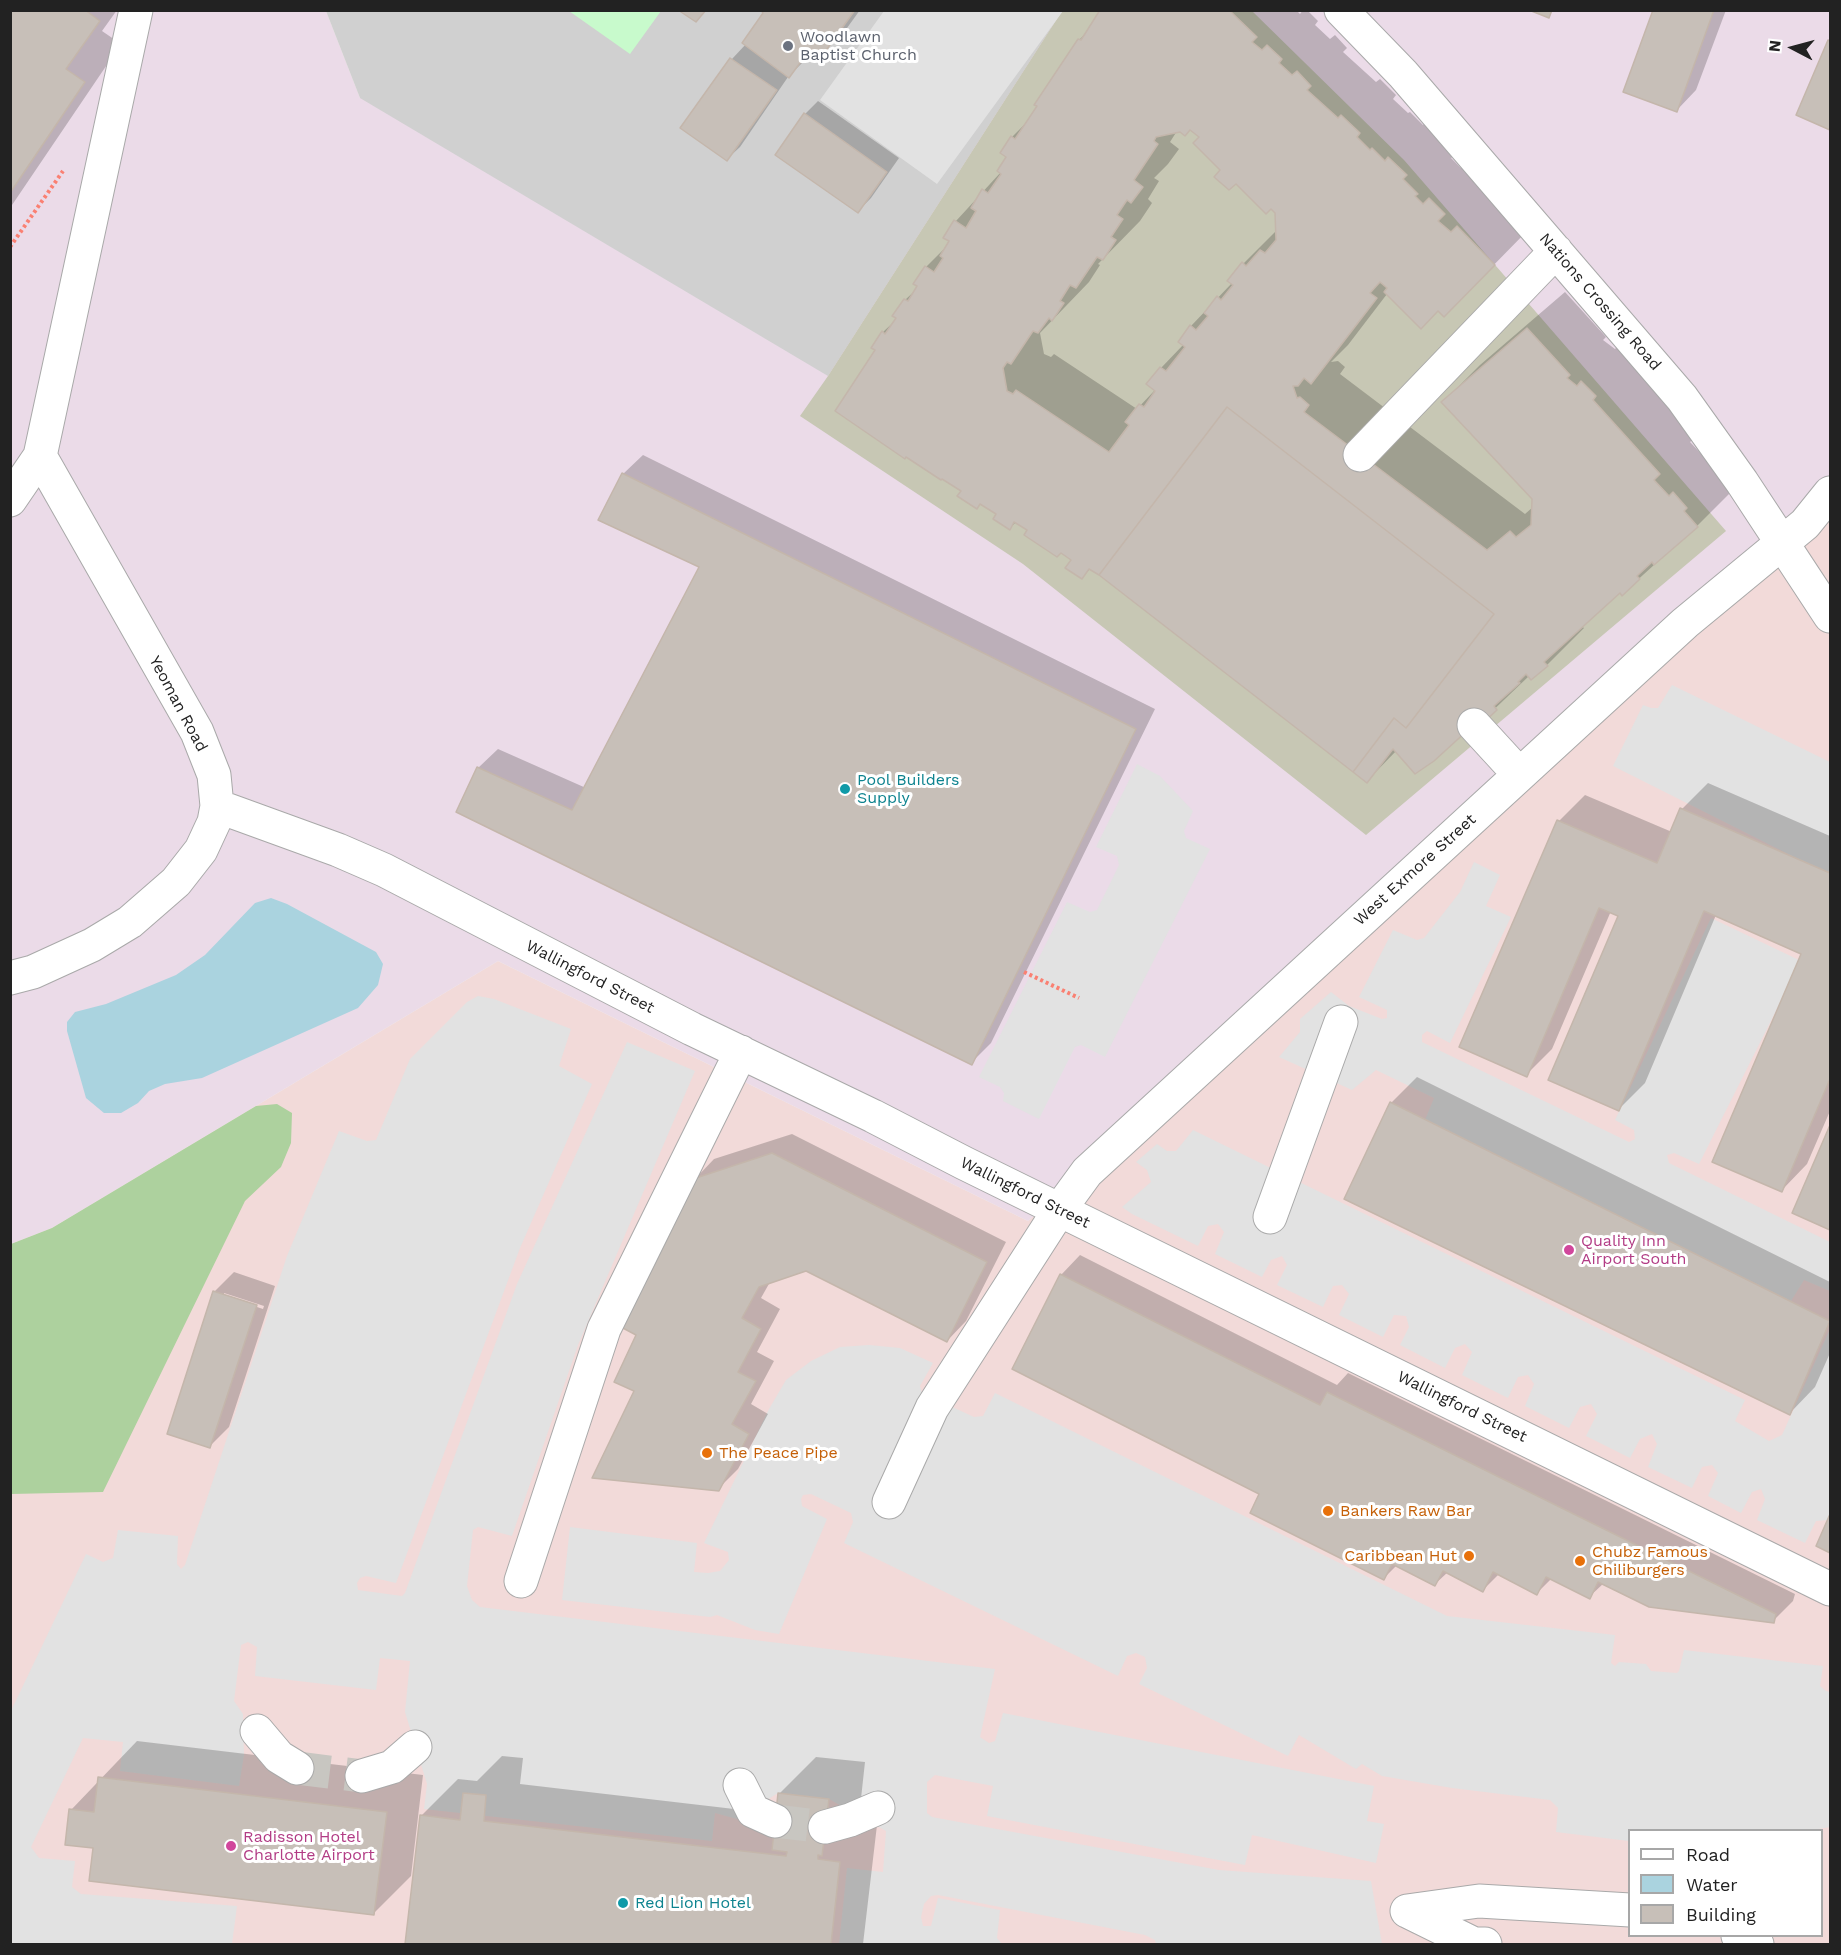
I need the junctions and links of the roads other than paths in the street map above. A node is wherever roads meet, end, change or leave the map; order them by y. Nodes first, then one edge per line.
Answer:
1 (136, 10) edge
2 (1341, 10) edge
3 (1556, 251) junction
4 (1360, 455) dead end
5 (40, 456) junction
6 (1830, 493) edge
7 (10, 500) edge
8 (1782, 544) junction
9 (1830, 616) edge
10 (1474, 725) dead end
11 (1520, 774) junction
12 (217, 806) junction
13 (10, 978) edge
14 (1341, 1022) dead end
15 (741, 1052) junction
16 (1060, 1209) junction
17 (1270, 1217) dead end
18 (889, 1502) dead end
19 (521, 1581) dead end
20 (1830, 1589) edge
21 (257, 1731) dead end
22 (415, 1747) dead end
23 (297, 1768) tunnel mouth
24 (362, 1776) tunnel mouth
25 (740, 1785) dead end
26 (879, 1808) dead end
27 (775, 1821) tunnel mouth
28 (825, 1827) tunnel mouth
29 (1628, 1910) edge
30 (1485, 1944) edge

1 - 5 street
2 - 3 street, Nations Crossing Road
3 - 4 street
3 - 8 street, Nations Crossing Road
5 - 7 street
5 - 12 street, Yeoman Road
6 - 8 street, West Exmore Street
8 - 9 street, Nations Crossing Road
8 - 11 street, West Exmore Street
10 - 11 street
11 - 16 street, West Exmore Street
12 - 13 street, Yeoman Road
12 - 15 street, Wallingford Street
14 - 17 street
15 - 16 street, Wallingford Street
15 - 19 street
16 - 18 street, West Exmore Street
16 - 20 street, Wallingford Street
21 - 23 street
22 - 24 street
25 - 27 street
26 - 28 street
29 - 30 street

